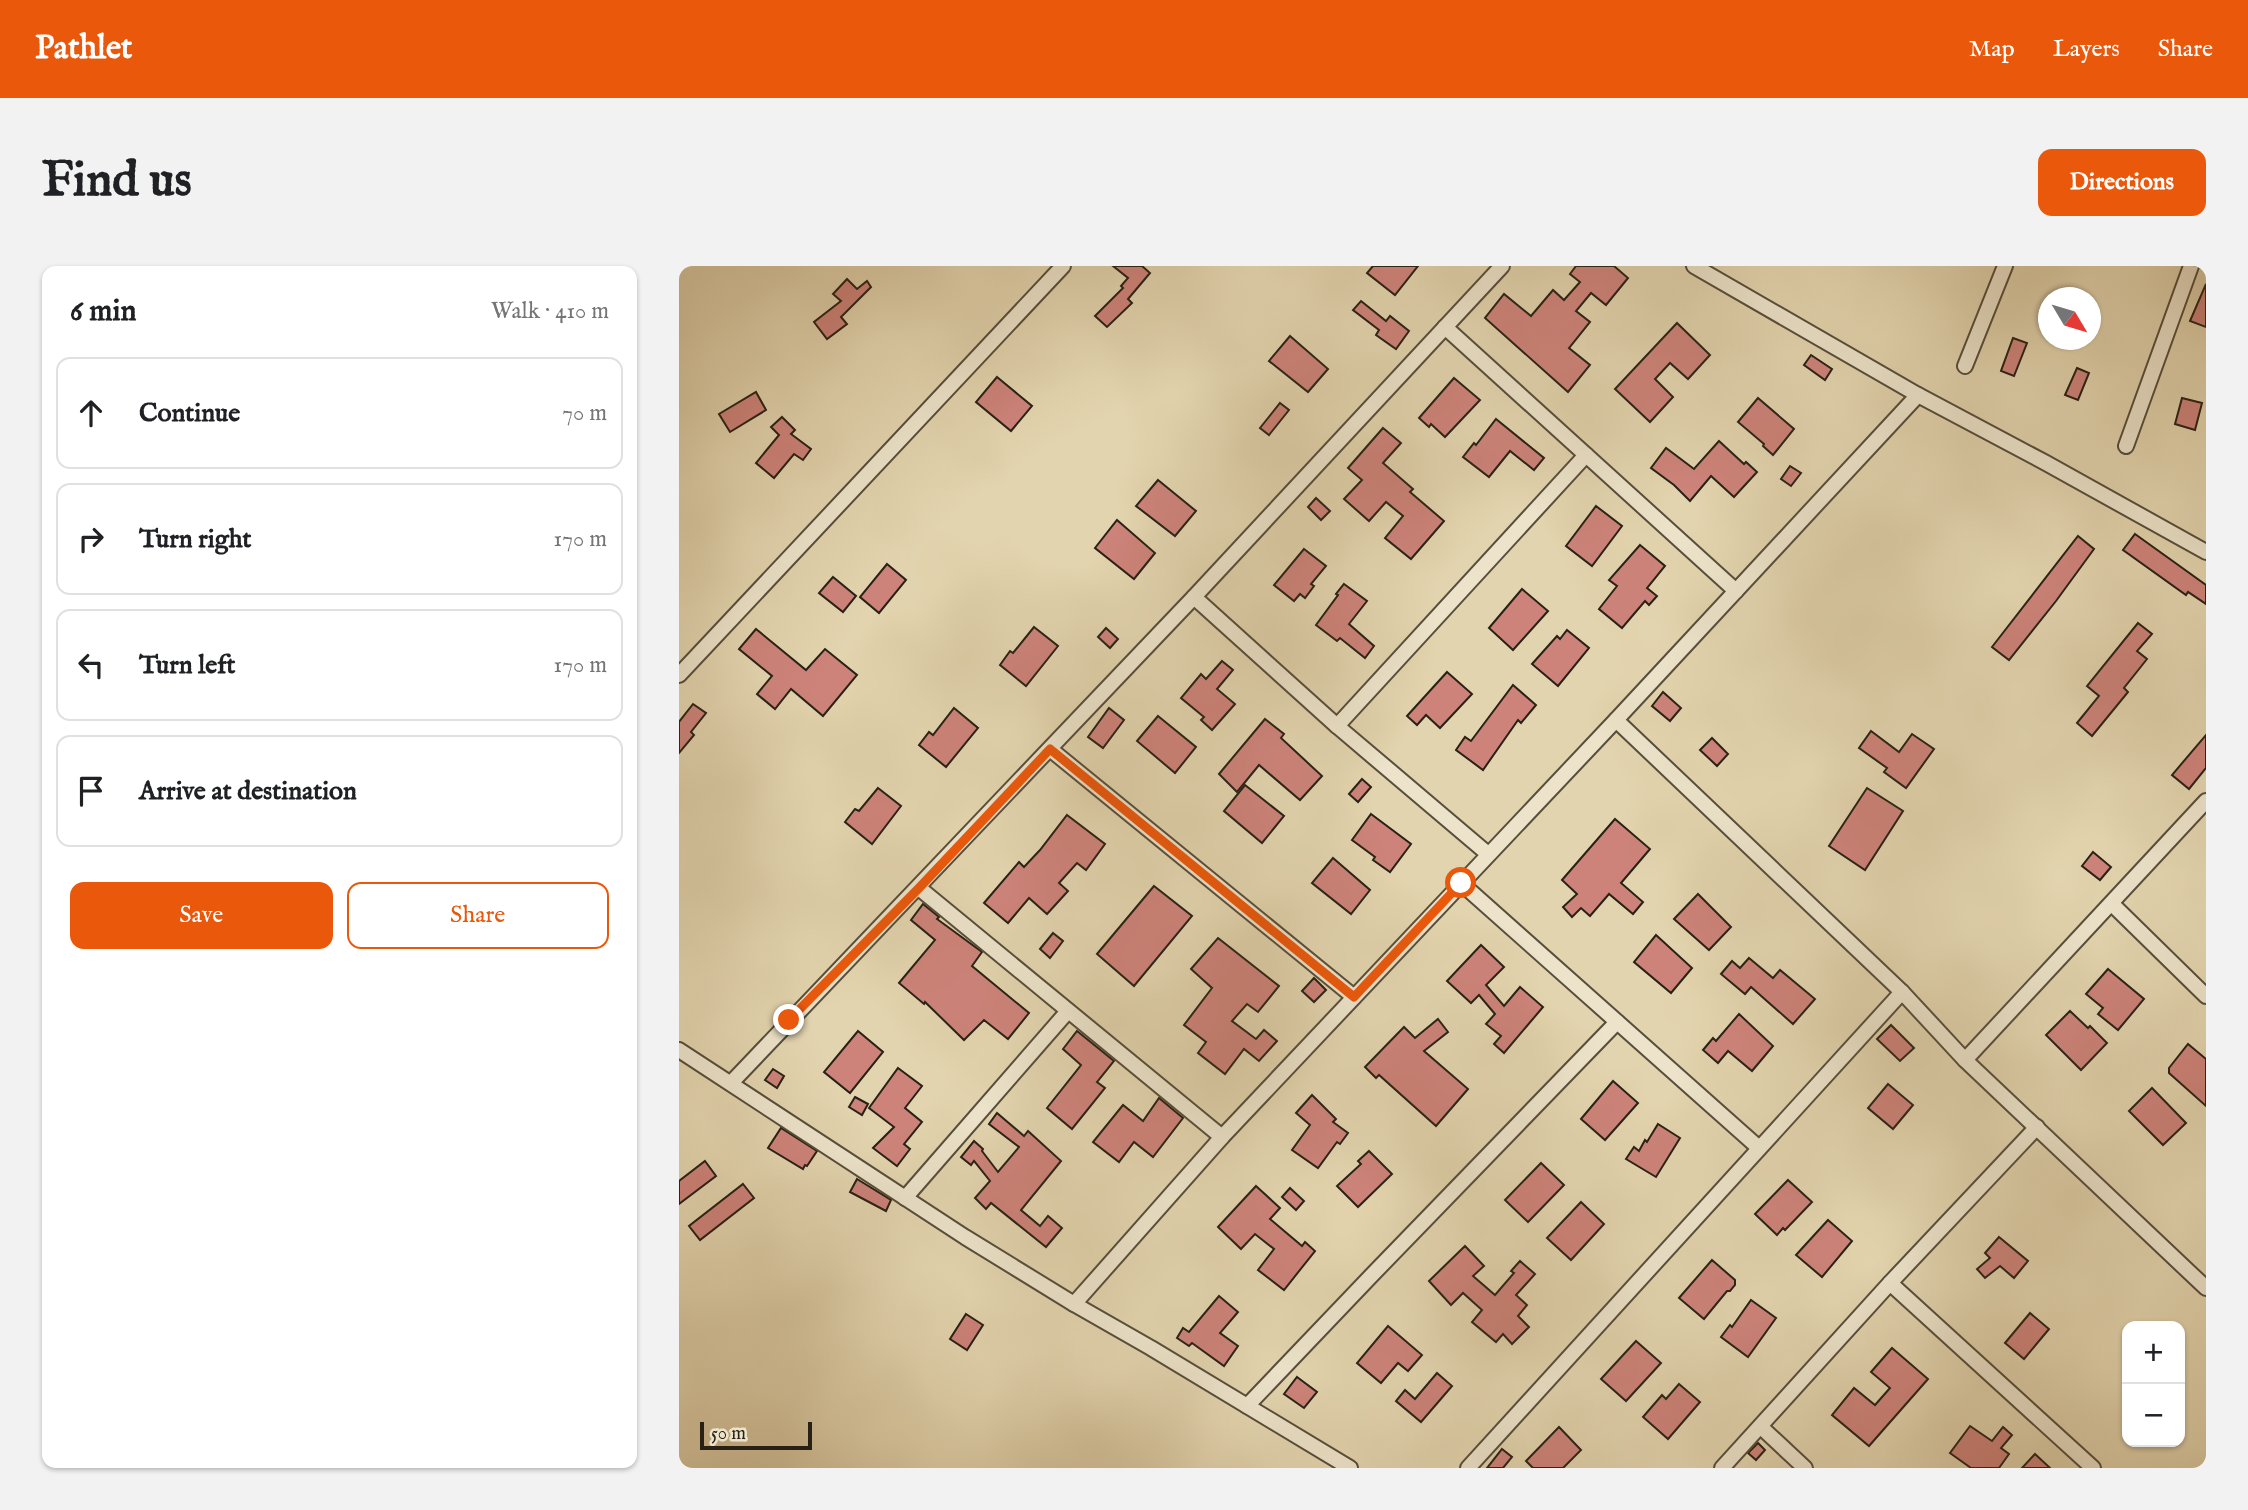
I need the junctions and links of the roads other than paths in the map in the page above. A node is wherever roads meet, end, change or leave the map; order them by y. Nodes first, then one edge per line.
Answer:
1 (1063, 266) edge
2 (1502, 266) edge
3 (1694, 266) edge
4 (2005, 266) edge
5 (2191, 266) edge
6 (1445, 327) junction
7 (1965, 366) dead end
8 (1918, 395) junction
9 (2126, 446) dead end
10 (1585, 455) junction
11 (2206, 552) edge
12 (1736, 591) junction
13 (1194, 597) junction
14 (679, 675) edge
15 (1616, 720) junction
16 (1337, 726) junction
17 (1050, 749) junction
18 (2206, 802) edge
19 (1488, 854) junction
20 (1461, 883) junction
21 (919, 888) junction
22 (2112, 904) junction
23 (1902, 992) junction
24 (2206, 996) edge
25 (1354, 997) junction
26 (1067, 1011) junction
27 (1617, 1022) junction
28 (679, 1050) edge
29 (1965, 1060) junction
30 (731, 1083) junction
31 (2037, 1127) junction
32 (1222, 1137) junction
33 (1759, 1148) junction
34 (905, 1198) junction
35 (1890, 1283) junction
36 (2206, 1288) edge
37 (1074, 1304) junction
38 (1247, 1406) junction
39 (1761, 1427) junction
40 (1350, 1468) edge
41 (1468, 1468) edge
42 (1722, 1468) edge
43 (1805, 1468) edge
44 (2093, 1468) edge

1 - 14 street
2 - 6 street
3 - 8 street
4 - 7 street
5 - 9 street
6 - 10 street
6 - 13 street
8 - 11 street
8 - 12 street
10 - 12 street
10 - 16 street
12 - 15 street
13 - 16 street
13 - 17 street
15 - 19 street
15 - 23 street
16 - 19 street
17 - 21 street
17 - 25 street
18 - 22 street
19 - 20 street
20 - 25 street
20 - 27 street
21 - 26 street
21 - 30 street
22 - 24 street
22 - 29 street
23 - 29 street
23 - 33 street
25 - 32 street
26 - 32 street
26 - 34 street
27 - 33 street
27 - 38 street
28 - 30 street
29 - 31 street
30 - 34 street
31 - 35 street
31 - 36 street
32 - 37 street
33 - 41 street
34 - 37 street
35 - 39 street
35 - 44 street
37 - 38 street
38 - 40 street
39 - 42 street
39 - 43 street

